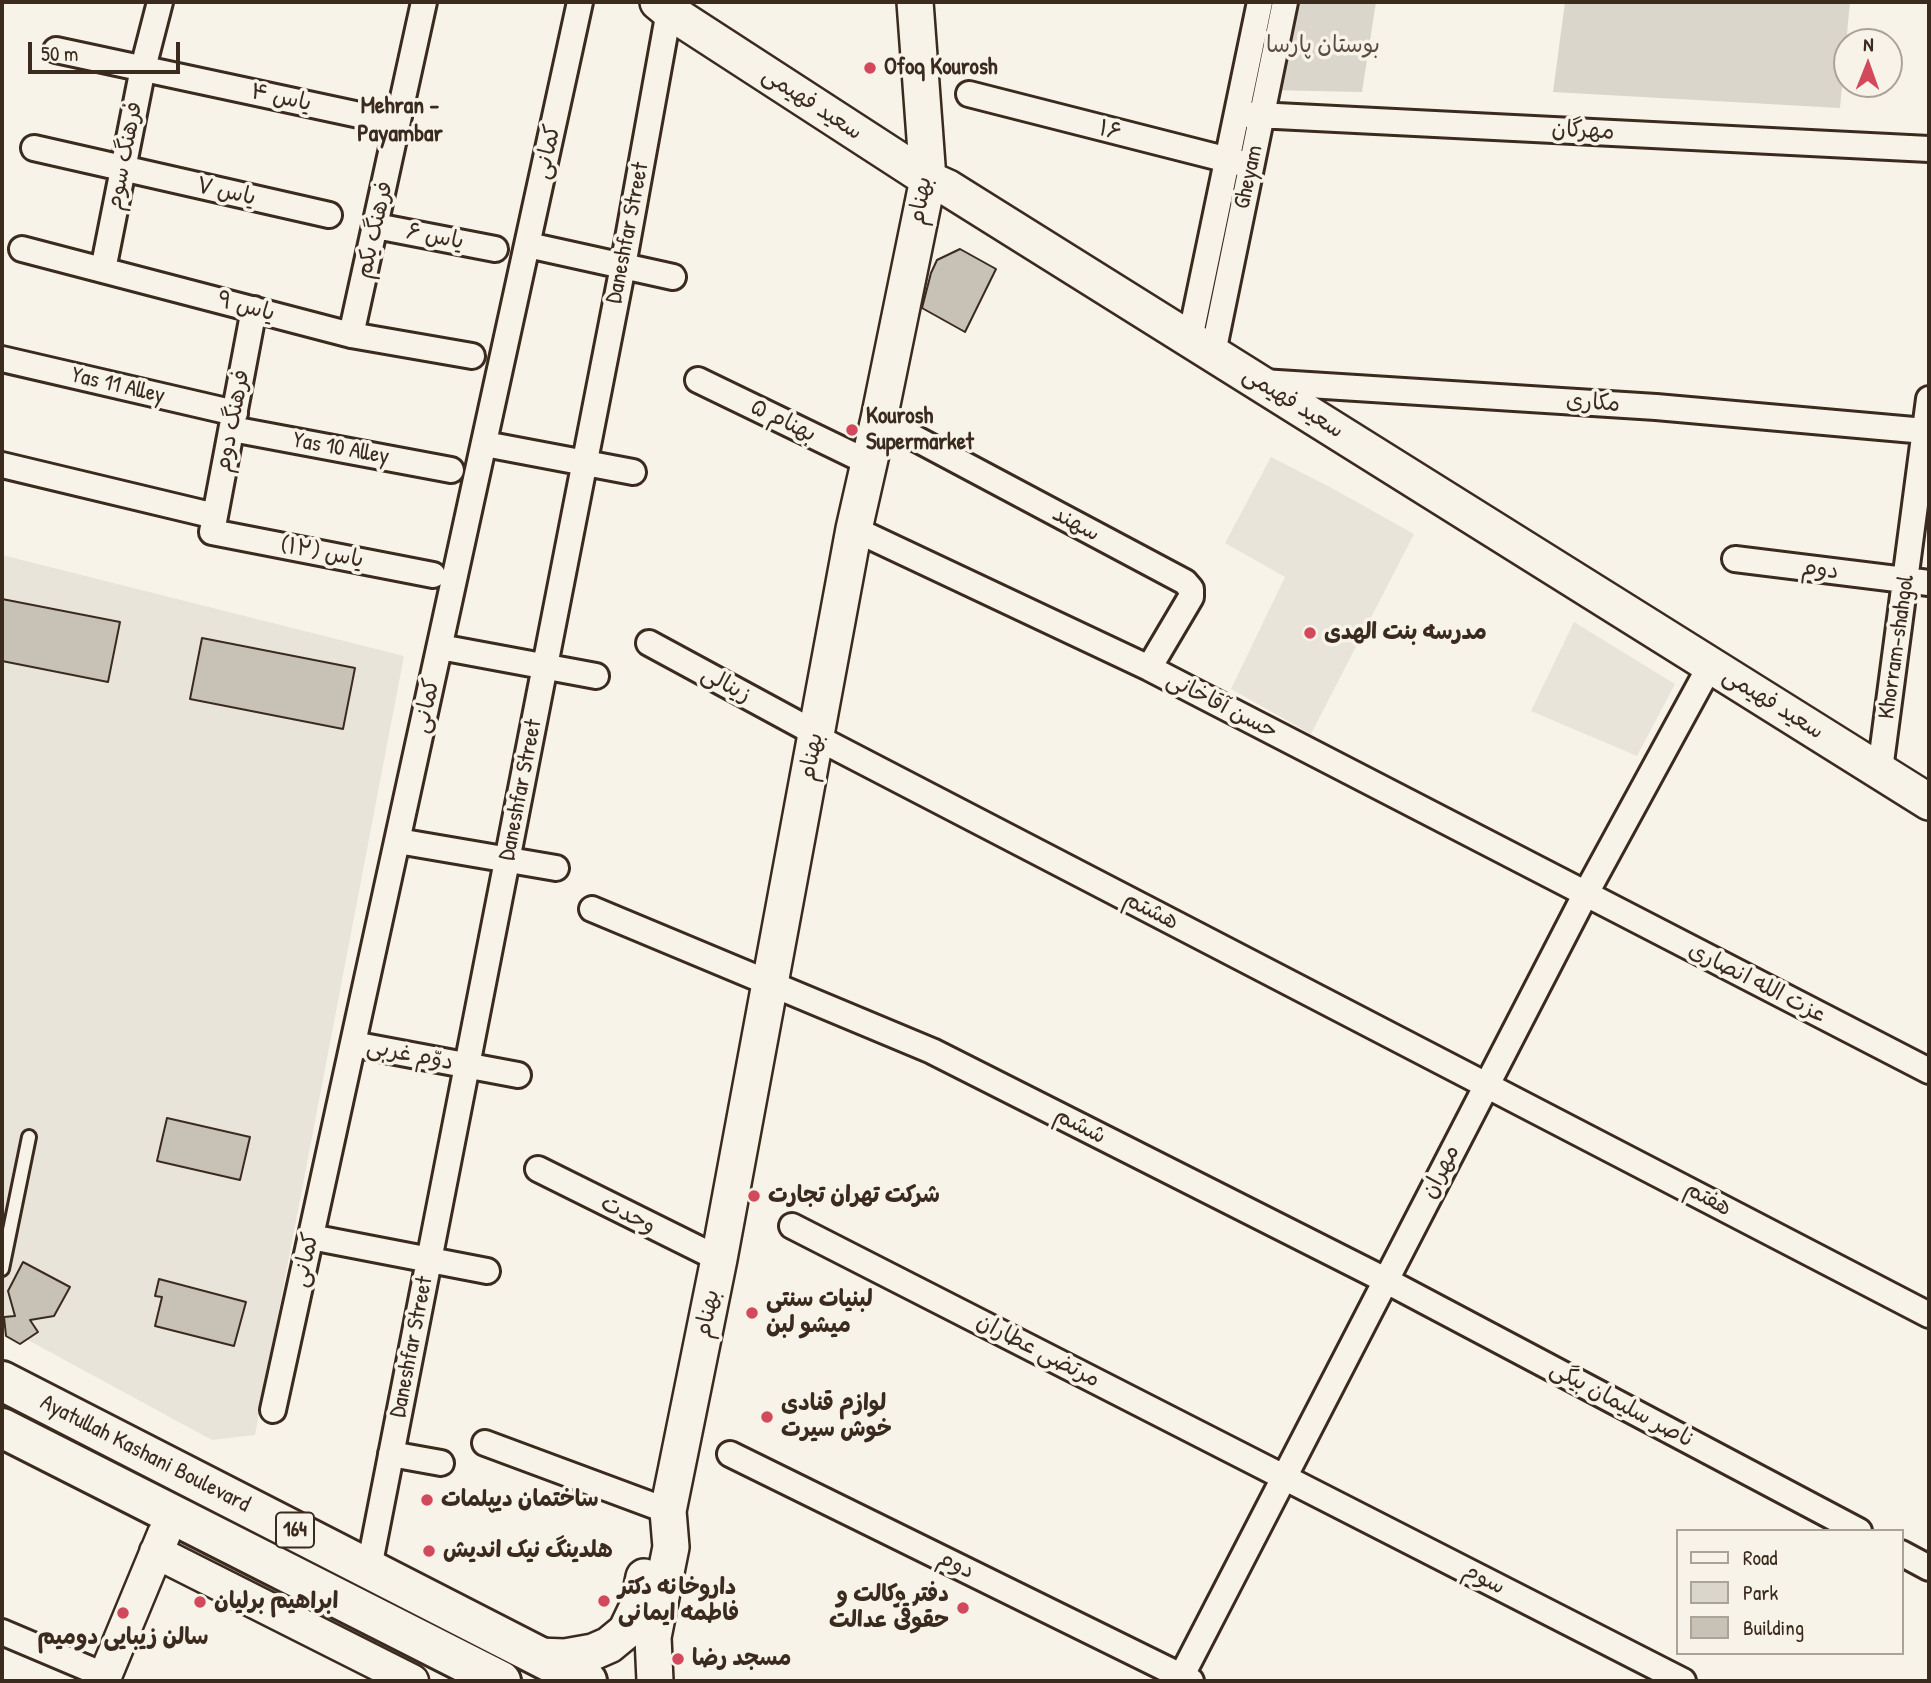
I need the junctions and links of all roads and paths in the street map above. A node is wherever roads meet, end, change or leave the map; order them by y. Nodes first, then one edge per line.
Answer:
1 (160, 2) edge
2 (424, 2) edge
3 (580, 2) edge
4 (915, 2) edge
5 (1275, 2) edge
6 (664, 7) edge
7 (56, 50) dead end
8 (143, 68) junction
9 (969, 94) dead end
10 (1249, 114) junction
11 (379, 119) dead end
12 (34, 148) dead end
13 (1929, 149) edge
14 (1239, 163) junction
15 (123, 168) junction
16 (928, 179) junction
17 (329, 215) dead end
18 (376, 226) junction
19 (528, 245) junction
20 (22, 249) dead end
21 (495, 249) dead end
22 (623, 266) junction
23 (103, 270) junction
24 (673, 277) dead end
25 (254, 309) junction
26 (351, 335) junction
27 (1201, 346) junction
28 (472, 356) dead end
29 (2, 359) edge
30 (698, 380) dead end
31 (1260, 382) junction
32 (1929, 399) edge
33 (879, 419) junction
34 (233, 421) junction
35 (1925, 431) junction
36 (485, 444) junction
37 (870, 460) junction
38 (585, 462) junction
39 (2, 465) edge
40 (451, 470) dead end
41 (633, 471) dead end
42 (213, 524) junction
43 (854, 529) junction
44 (1735, 559) dead end
45 (433, 575) dead end
46 (1917, 582) edge
47 (649, 643) dead end
48 (440, 647) junction
49 (1710, 666) junction
50 (545, 667) junction
51 (1149, 668) junction
52 (596, 676) dead end
53 (810, 732) junction
54 (1880, 770) junction
55 (1929, 802) edge
56 (398, 841) junction
57 (507, 860) junction
58 (556, 869) dead end
59 (1585, 895) junction
60 (592, 909) dead end
61 (770, 984) junction
62 (353, 1044) junction
63 (467, 1065) junction
64 (1929, 1071) edge
65 (518, 1074) dead end
66 (1486, 1084) junction
67 (29, 1137) dead end
68 (538, 1169) dead end
69 (792, 1227) dead end
70 (311, 1237) junction
71 (719, 1259) junction
72 (429, 1260) junction
73 (2, 1269) edge
74 (487, 1271) dead end
75 (1385, 1280) junction
76 (1929, 1314) edge
77 (2, 1381) edge
78 (273, 1410) dead end
79 (2, 1428) edge
80 (485, 1443) dead end
81 (391, 1454) junction
82 (730, 1454) dead end
83 (440, 1463) dead end
84 (1284, 1476) junction
85 (668, 1511) junction
86 (172, 1514) junction
87 (1856, 1529) edge
88 (156, 1552) junction
89 (1903, 1554) edge
90 (369, 1568) junction
91 (1929, 1568) edge
92 (2, 1632) edge
93 (639, 1634) junction
94 (537, 1656) junction
95 (105, 1678) edge
96 (1184, 1680) edge
97 (412, 1681) edge
98 (501, 1681) edge
99 (587, 1681) edge
100 (655, 1681) edge
101 (1683, 1681) edge

1 - 8 street, فرهنگ سوم
2 - 18 street, فرهنگ یکم
3 - 19 street, کمانی
4 - 16 main road, بهنام
5 - 10 street, Gheyam
6 - 16 main road, سعید فهیمی
6 - 22 street, Daneshfar Street
7 - 8 street, یاس ۴
8 - 11 street, یاس ۴
8 - 15 street, فرهنگ سوم
9 - 14 street, ۱۶
10 - 13 street, مهرگان
10 - 14 street, Gheyam
12 - 15 street, یاس ۷
14 - 27 street, Gheyam
15 - 17 street, یاس ۷
15 - 23 street, فرهنگ سوم
16 - 27 main road, سعید فهیمی
16 - 33 main road, بهنام
18 - 21 street, یاس ۶
18 - 26 street, فرهنگ یکم
19 - 22 street
19 - 36 street, کمانی
20 - 23 street, یاس ۹
22 - 24 street
22 - 38 street, Daneshfar Street
23 - 25 street, یاس ۹
25 - 26 street, یاس ۹
25 - 34 street, فرهنگ دوم
26 - 28 street, یاس ۹
27 - 31 main road, سعید فهیمی
29 - 34 street, Yas 11 Alley
30 - 37 street, بهنام ۵
31 - 35 street, مکاری
31 - 49 main road, سعید فهیمی
32 - 35 street, Khorram-shahgol
33 - 37 main road, بهنام
33 - 51 street, سهند
34 - 40 street, Yas 10 Alley
34 - 42 street, فرهنگ دوم
35 - 46 street, Khorram-shahgol
36 - 38 street
36 - 48 street, کمانی
37 - 43 main road, بهنام
38 - 41 street
38 - 50 street, Daneshfar Street
39 - 42 street, یاس (۱۲)
42 - 45 street, یاس (۱۲)
43 - 51 street, حسن آقاخانی
43 - 53 main road, بهنام
44 - 46 street, دوم
46 - 54 street, Khorram-shahgol
47 - 53 street, زینالی
48 - 50 street
48 - 56 street, کمانی
49 - 54 main road, سعید فهیمی
49 - 59 street, مهران
50 - 52 street
50 - 57 street, Daneshfar Street
51 - 59 street, حسن آقاخانی
53 - 61 main road, بهنام
53 - 66 street, هشتم
54 - 55 main road, سعید فهیمی
56 - 57 street
56 - 62 street, کمانی
57 - 58 street
57 - 63 street, Daneshfar Street
59 - 64 street, عزت الله انصاری
59 - 66 street, مهران
60 - 61 street, ششم
61 - 71 main road, بهنام
61 - 75 street, ششم
62 - 63 street, دوّم غربی
62 - 70 street, کمانی
63 - 65 street, دوّم غربی
63 - 72 street, Daneshfar Street
66 - 75 street, مهران
66 - 76 street, هفتم
67 - 73 lane
68 - 71 street, وحدت
69 - 84 street, مرتضی عطاران
70 - 72 street
70 - 78 street, کمانی
71 - 85 main road, بهنام
72 - 74 street
72 - 81 street, Daneshfar Street
75 - 84 street, مهران
75 - 87 street, ناصر سلیمان بیگی
77 - 90 main road, Ayatullah Kashani Boulevard / 164
79 - 86 main road, Ayatullah Kashani Boulevard / 164
80 - 85 street
81 - 83 street
81 - 90 street, Daneshfar Street
82 - 96 street, دوم
84 - 96 street, مهران
84 - 101 street, سوم
85 - 93 main road, بهنام
86 - 88 street
86 - 98 main road, Ayatullah Kashani Boulevard / 164
88 - 95 street
88 - 97 street
89 - 91 street
90 - 94 main road, Ayatullah Kashani Boulevard / 164
92 - 95 street
93 - 94 main road
93 - 100 main road, بهنام
94 - 99 main road, Ayatullah Kashani Boulevard / 164

